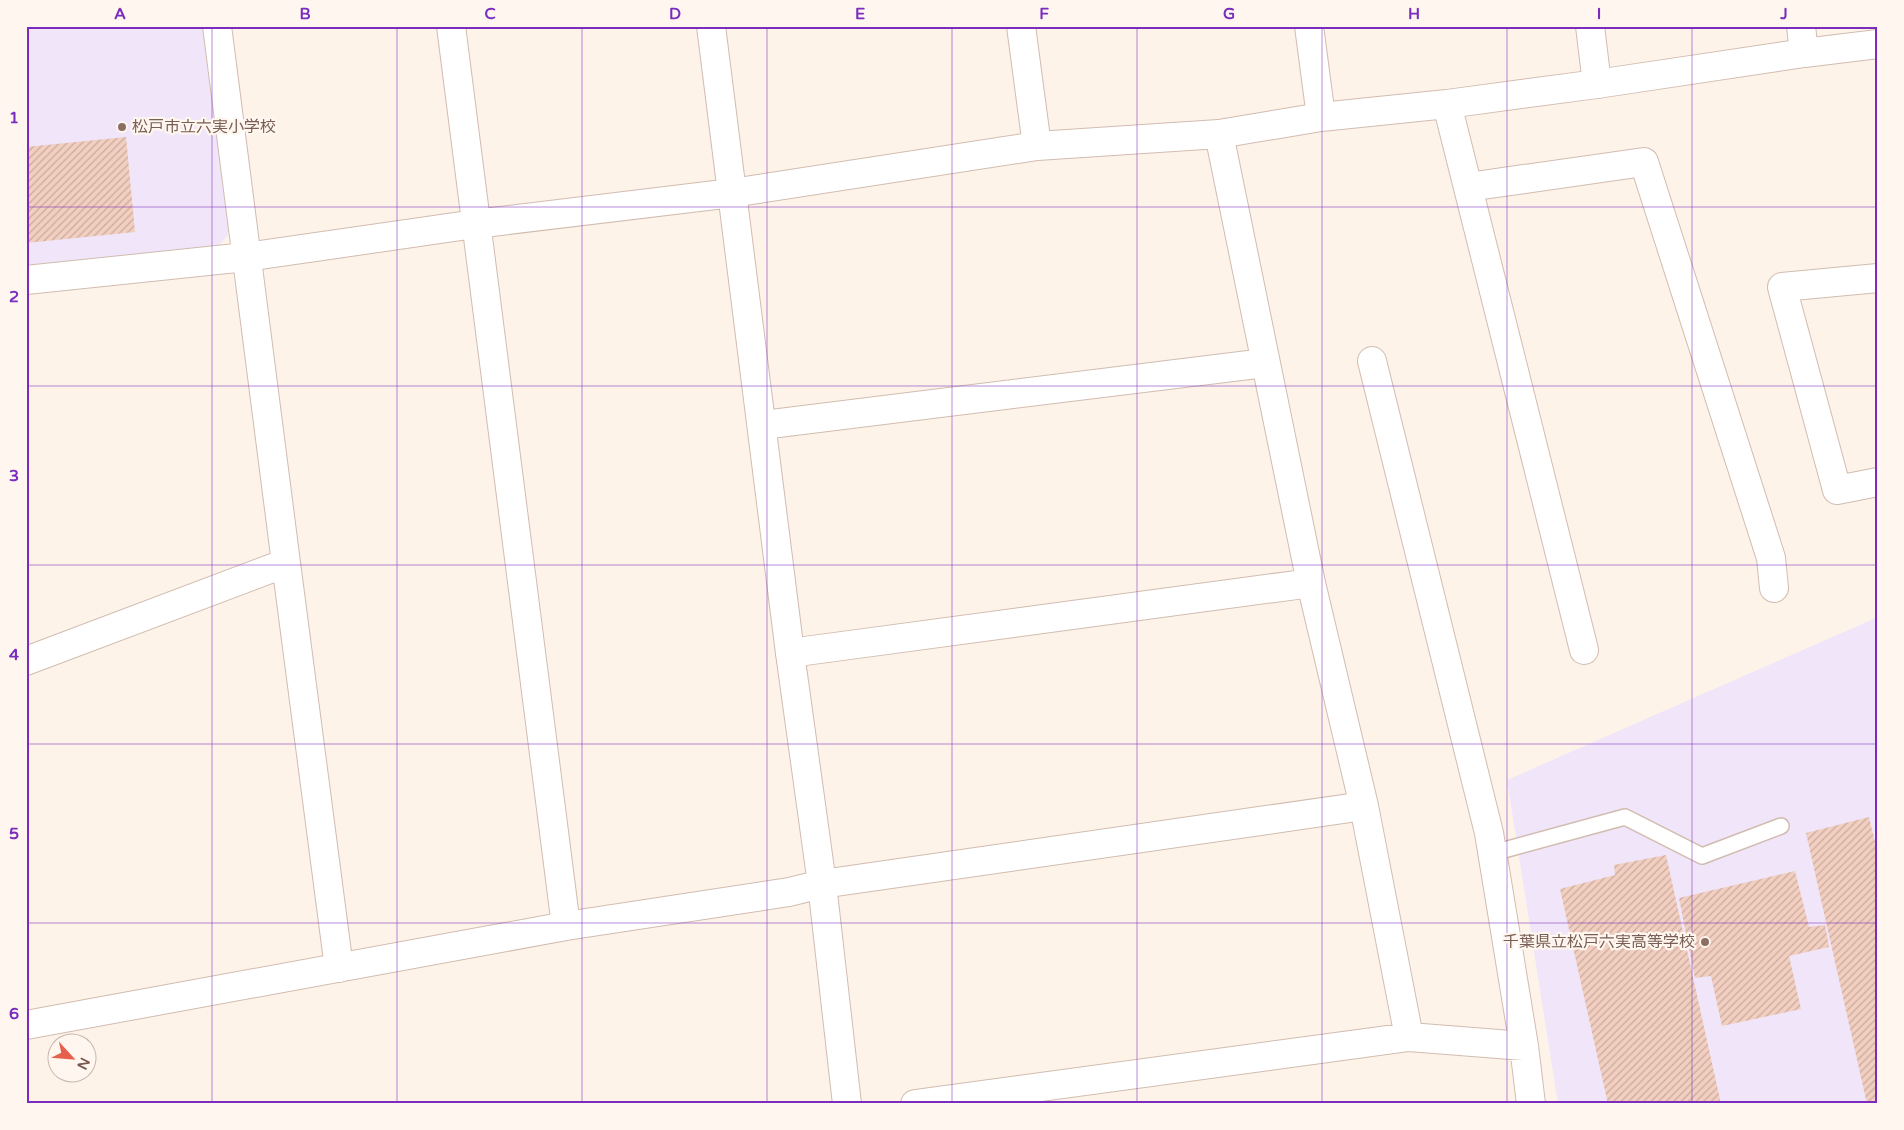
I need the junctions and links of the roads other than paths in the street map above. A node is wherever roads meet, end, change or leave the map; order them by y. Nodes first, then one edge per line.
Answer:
1 (217, 26) edge
2 (451, 26) edge
3 (711, 26) edge
4 (1021, 26) edge
5 (1309, 26) edge
6 (1590, 26) edge
7 (1802, 39) edge
8 (1878, 44) edge
9 (1597, 84) junction
10 (1447, 104) junction
11 (1321, 117) junction
12 (1219, 134) junction
13 (1037, 146) junction
14 (1468, 188) junction
15 (732, 193) junction
16 (475, 224) junction
17 (246, 257) junction
18 (1878, 278) edge
19 (26, 280) edge
20 (1372, 361) dead end
21 (1265, 362) junction
22 (762, 425) junction
23 (1878, 482) edge
24 (286, 563) junction
25 (1311, 583) junction
26 (1774, 588) dead end
27 (1584, 650) dead end
28 (790, 653) junction
29 (26, 661) edge
30 (1364, 806) junction
31 (1780, 826) dead end
32 (1493, 853) junction
33 (822, 884) junction
34 (566, 926) junction
35 (339, 968) junction
36 (26, 1025) edge
37 (1409, 1037) junction
38 (1524, 1046) junction
39 (847, 1104) edge
40 (915, 1104) edge
41 (1531, 1104) edge

1 - 17 street
2 - 16 street
3 - 15 street
4 - 13 street
5 - 11 street
6 - 9 street
7 - 8 street
7 - 9 street
9 - 10 street
10 - 11 street
10 - 14 street
11 - 12 street
12 - 13 street
12 - 21 street
13 - 15 street
14 - 26 street
14 - 27 street
15 - 16 street
15 - 22 street
16 - 17 street
16 - 34 street
17 - 19 street
17 - 24 street
18 - 23 street
20 - 32 street
21 - 22 street
21 - 25 street
22 - 28 street
24 - 29 street
24 - 35 street
25 - 28 street
25 - 30 street
28 - 33 street
30 - 33 street
30 - 37 street
31 - 32 lane
32 - 38 street
33 - 34 street
33 - 39 street
34 - 35 street
35 - 36 street
37 - 38 street
37 - 40 street
38 - 41 street

